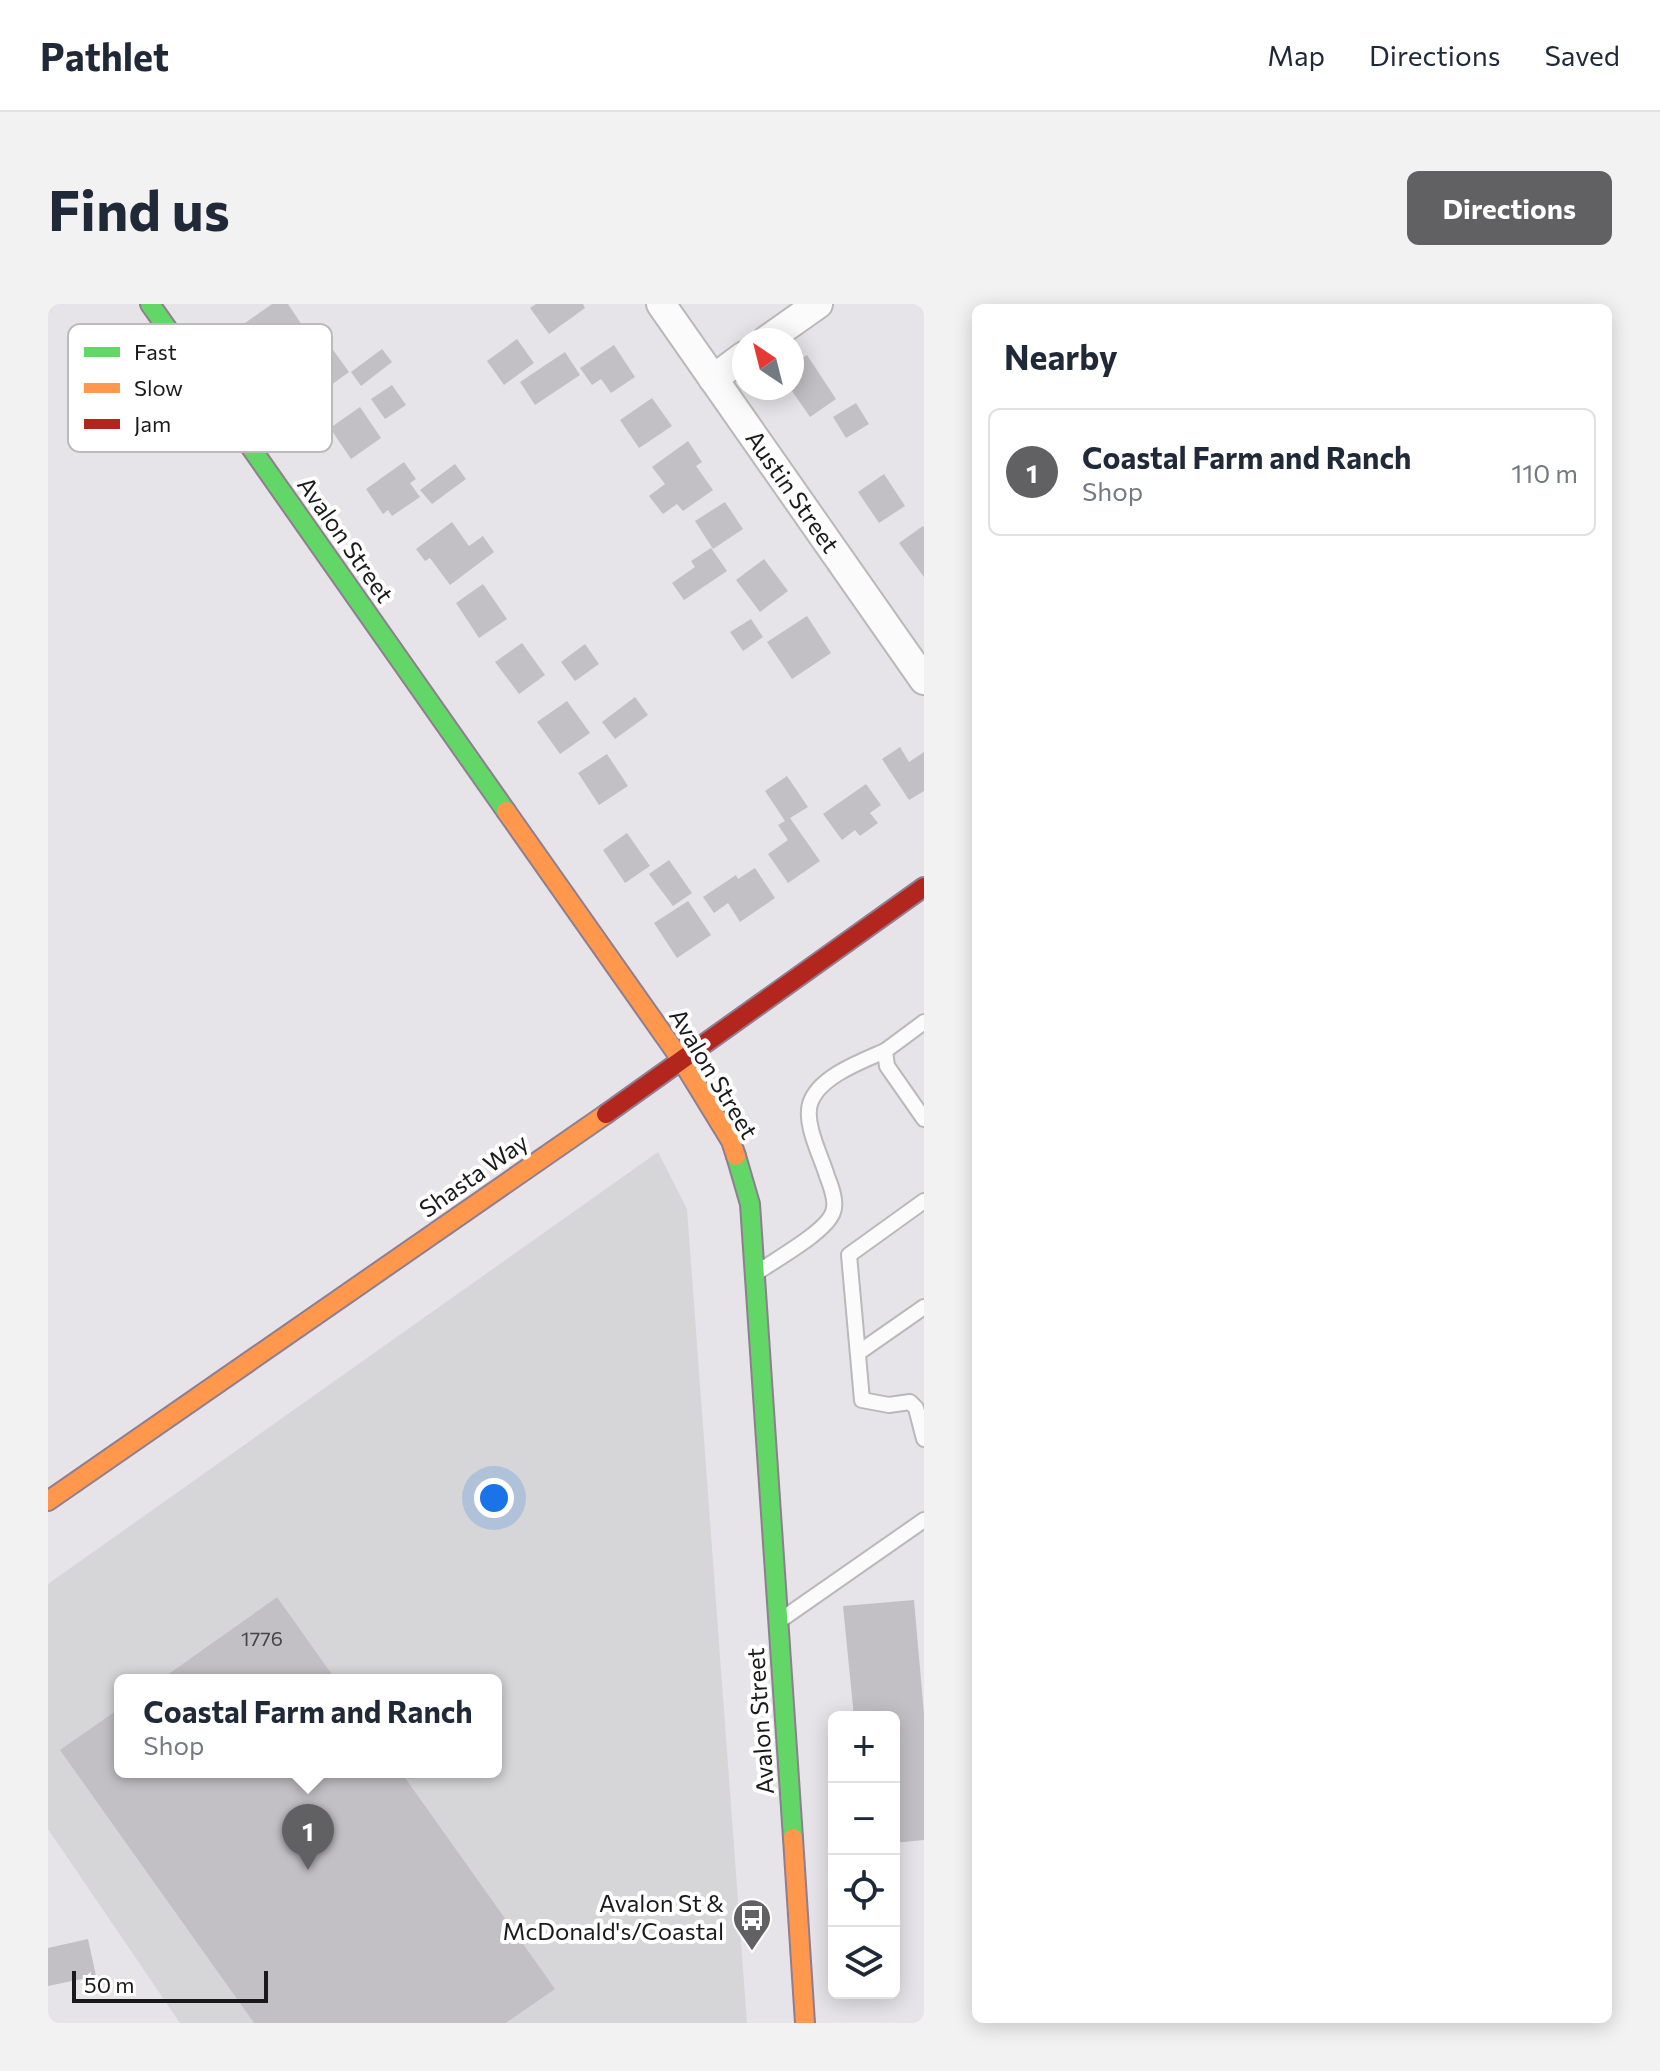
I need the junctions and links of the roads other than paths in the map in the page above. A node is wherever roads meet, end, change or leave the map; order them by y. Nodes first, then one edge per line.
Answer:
1 (150, 304) edge
2 (661, 304) edge
3 (818, 304) edge
4 (164, 324) edge
5 (784, 328) edge
6 (732, 365) edge
7 (713, 379) junction
8 (254, 452) edge
9 (924, 680) edge
10 (924, 887) edge
11 (924, 1022) edge
12 (885, 1051) junction
13 (682, 1061) junction
14 (924, 1119) edge
15 (924, 1201) edge
16 (754, 1275) junction
17 (924, 1307) edge
18 (858, 1353) junction
19 (924, 1439) edge
20 (48, 1501) edge
21 (924, 1520) edge
22 (778, 1622) junction
23 (805, 2023) edge

1 - 4 street, Avalon Street
2 - 7 street, Austin Street
3 - 5 street
6 - 7 street
7 - 9 street, Austin Street
8 - 13 street, Avalon Street
10 - 13 street, Shasta Way
11 - 12 lane
12 - 14 lane
12 - 16 lane
13 - 16 street, Avalon Street
13 - 20 street, Shasta Way
15 - 18 lane
16 - 22 street, Avalon Street
17 - 18 lane
18 - 19 lane
21 - 22 lane
22 - 23 street, Avalon Street

